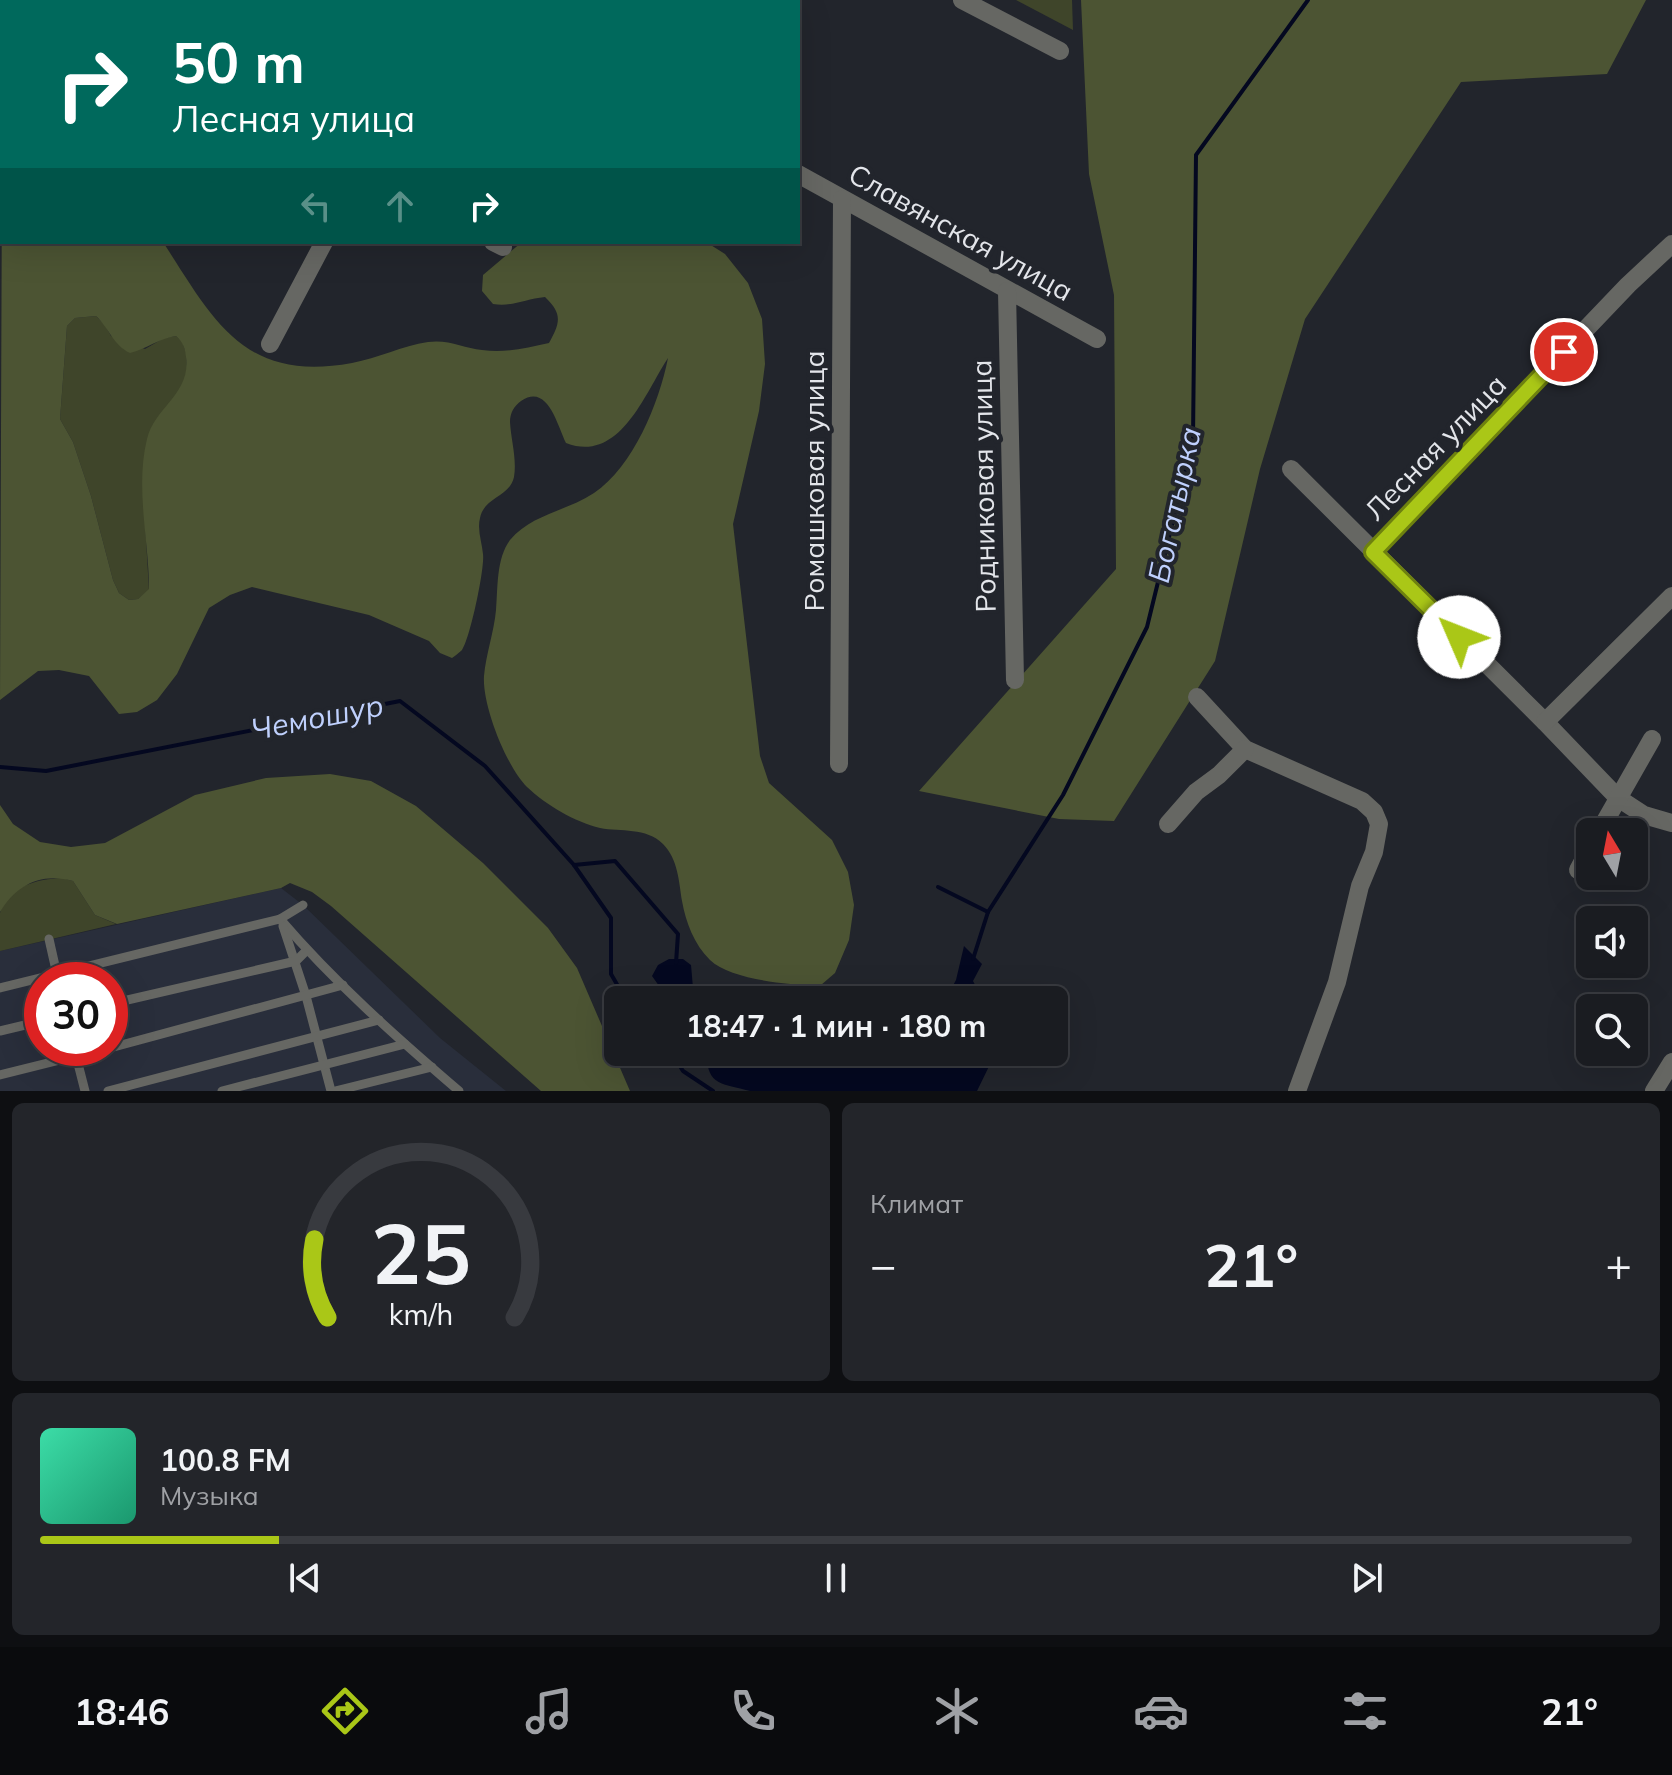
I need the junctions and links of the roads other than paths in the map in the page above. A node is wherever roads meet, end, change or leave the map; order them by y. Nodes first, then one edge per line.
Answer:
1 (962, 0) edge
2 (1060, 51) dead end
3 (800, 175) edge
4 (842, 199) junction
5 (323, 244) edge
6 (1672, 244) edge
7 (1007, 291) junction
8 (1097, 339) dead end
9 (270, 344) dead end
10 (1291, 469) dead end
11 (1373, 552) junction
12 (1672, 596) edge
13 (1015, 680) dead end
14 (1197, 697) dead end
15 (1545, 722) junction
16 (1652, 739) dead end
17 (1245, 749) junction
18 (839, 764) dead end
19 (1618, 798) junction
20 (1607, 818) edge
21 (1672, 823) edge
22 (1168, 824) dead end
23 (303, 905) dead end
24 (280, 919) junction
25 (49, 939) dead end
26 (307, 950) junction
27 (296, 961) junction
28 (54, 962) edge
29 (115, 962) edge
30 (24, 983) edge
31 (343, 985) junction
32 (0, 988) edge
33 (306, 996) junction
34 (128, 1000) edge
35 (379, 1020) junction
36 (24, 1025) edge
37 (0, 1031) edge
38 (316, 1038) junction
39 (128, 1043) edge
40 (405, 1044) junction
41 (1672, 1062) edge
42 (29, 1066) edge
43 (79, 1066) edge
44 (324, 1066) junction
45 (432, 1067) junction
46 (0, 1075) edge
47 (85, 1091) edge
48 (108, 1091) edge
49 (222, 1091) edge
50 (333, 1091) edge
51 (459, 1091) edge
52 (1297, 1091) edge
53 (1654, 1091) edge

1 - 2 street
3 - 4 street, Славянская улица
4 - 7 street, Славянская улица
4 - 18 street, Ромашковая улица
5 - 9 street
6 - 11 street, Лесная улица
7 - 8 street, Славянская улица
7 - 13 street, Родниковая улица
10 - 11 street
11 - 15 street
12 - 15 street
14 - 17 street
15 - 19 street
16 - 19 street
17 - 22 street
17 - 52 street
19 - 20 street
19 - 21 street
23 - 24 lane
24 - 26 lane
24 - 27 lane
24 - 29 lane
25 - 28 lane
26 - 27 lane
26 - 31 lane
27 - 33 lane
27 - 34 lane
30 - 32 lane
31 - 33 lane
31 - 35 lane
33 - 38 lane
33 - 39 lane
35 - 38 lane
35 - 40 lane
36 - 37 lane
38 - 44 lane
38 - 48 lane
40 - 44 lane
40 - 45 lane
41 - 53 street
42 - 46 lane
43 - 47 lane
44 - 49 lane
44 - 50 lane
45 - 50 lane
45 - 51 lane

